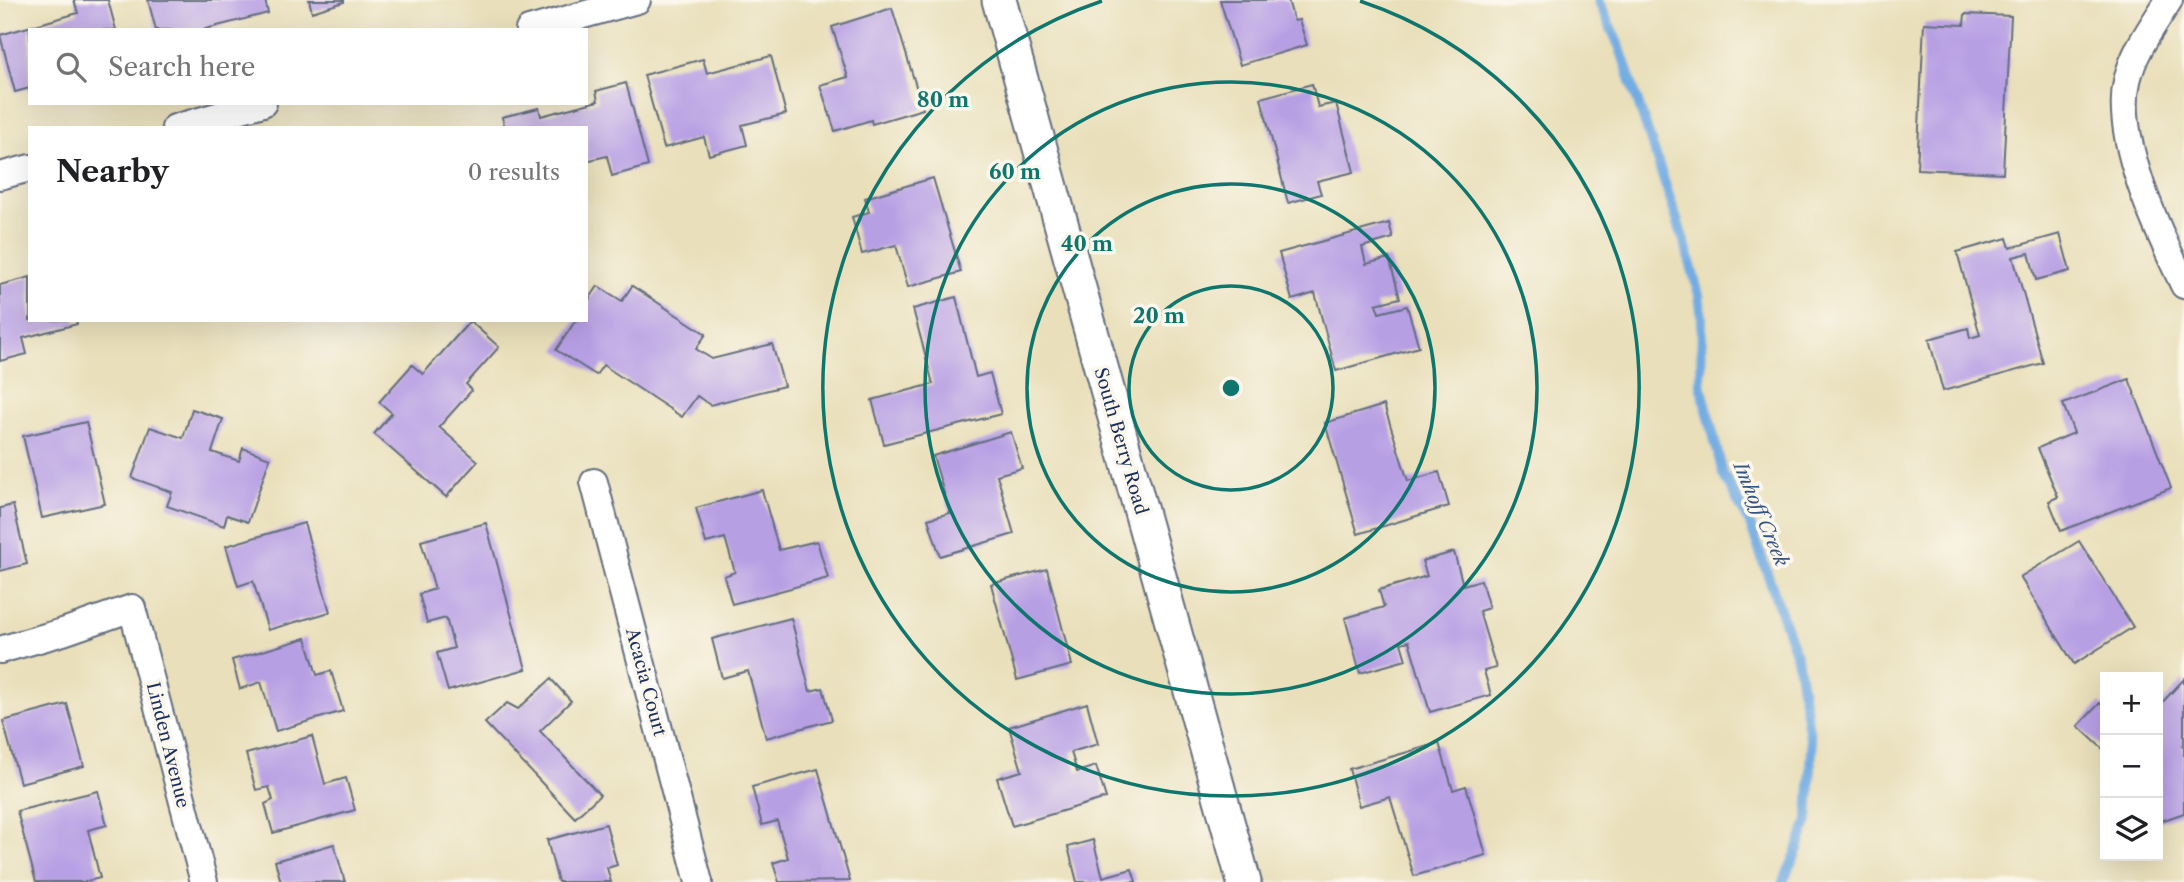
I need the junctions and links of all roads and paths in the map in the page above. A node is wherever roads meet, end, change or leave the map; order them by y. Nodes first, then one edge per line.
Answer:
1 (637, 0) edge
2 (999, 0) edge
3 (2169, 0) edge
4 (537, 28) edge
5 (256, 105) edge
6 (182, 126) edge
7 (28, 169) edge
8 (0, 176) edge
9 (2184, 285) edge
10 (594, 482) dead end
11 (0, 650) edge
12 (204, 882) edge
13 (699, 882) edge
14 (1244, 882) edge

1 - 4 street
2 - 14 street, South Berry Road
3 - 9 street
5 - 6 street
7 - 8 street
10 - 13 street, Acacia Court
11 - 12 street, Linden Avenue

